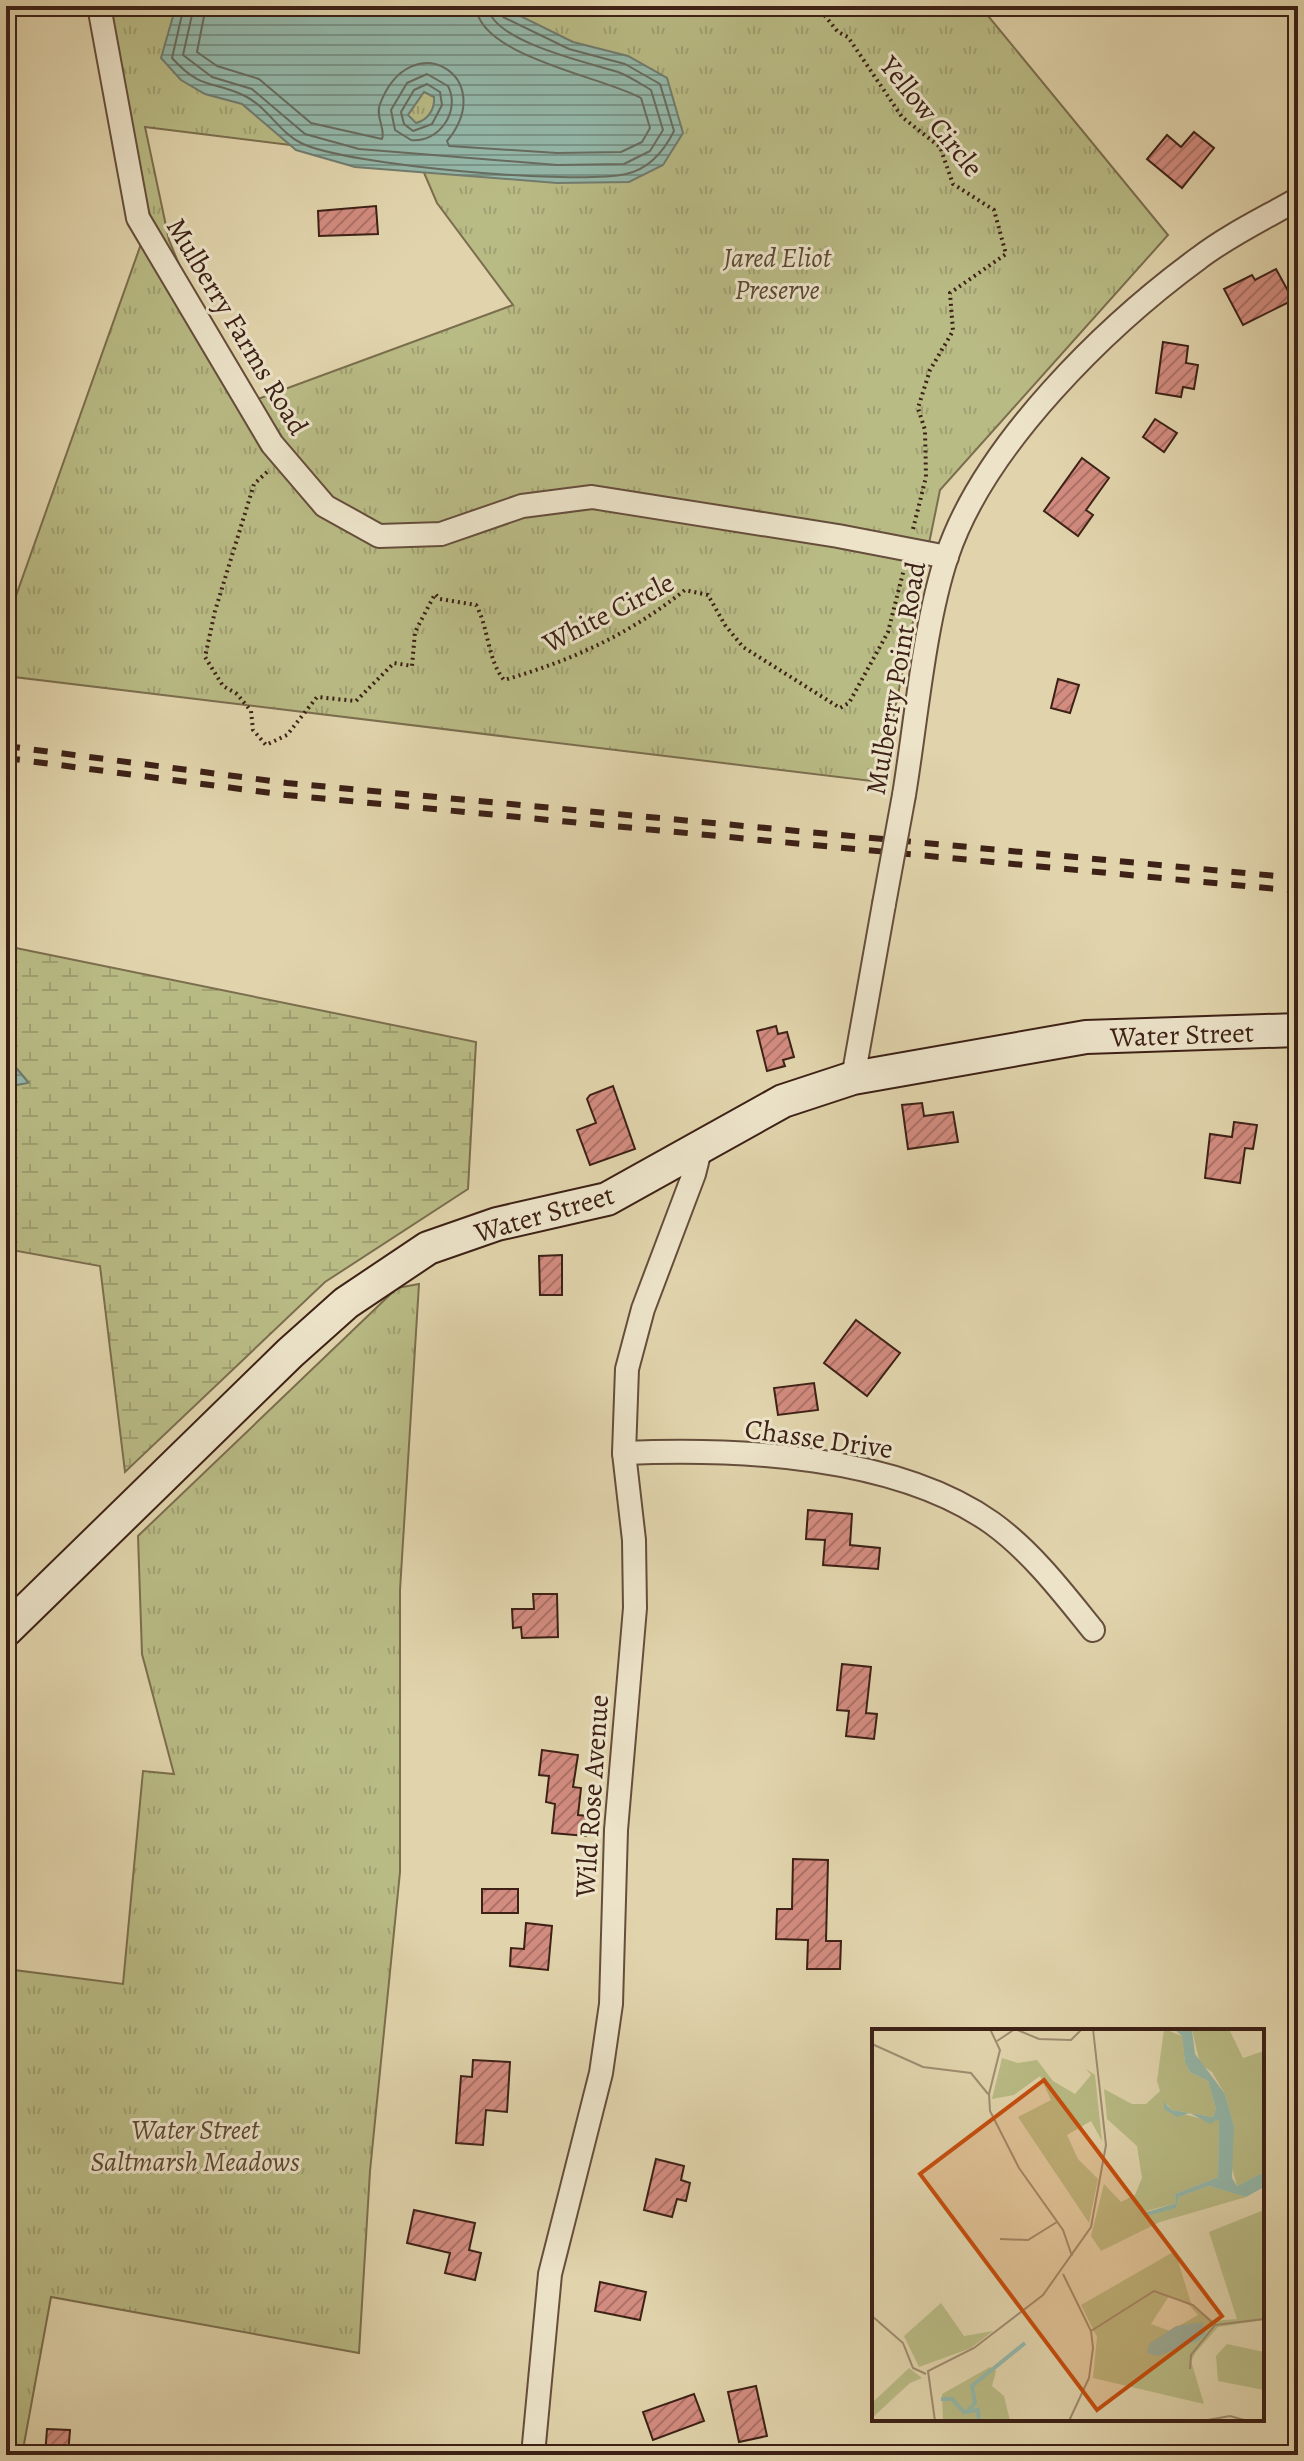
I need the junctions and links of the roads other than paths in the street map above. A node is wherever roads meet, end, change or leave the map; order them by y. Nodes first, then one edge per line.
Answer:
1 (99, 6) edge
2 (1298, 199) edge
3 (947, 557) junction
4 (1298, 1030) edge
5 (853, 1078) junction
6 (701, 1146) junction
7 (624, 1453) junction
8 (6, 1630) edge
9 (1093, 1630) dead end
10 (533, 2455) edge

1 - 3 street, Mulberry Farms Road
2 - 3 street, Mulberry Point Road
3 - 5 street, Mulberry Point Road, bridge
4 - 5 main road, Water Street
5 - 6 main road, Water Street
6 - 7 street, Wild Rose Avenue
6 - 8 main road, Water Street
7 - 9 street, Chasse Drive
7 - 10 street, Wild Rose Avenue

